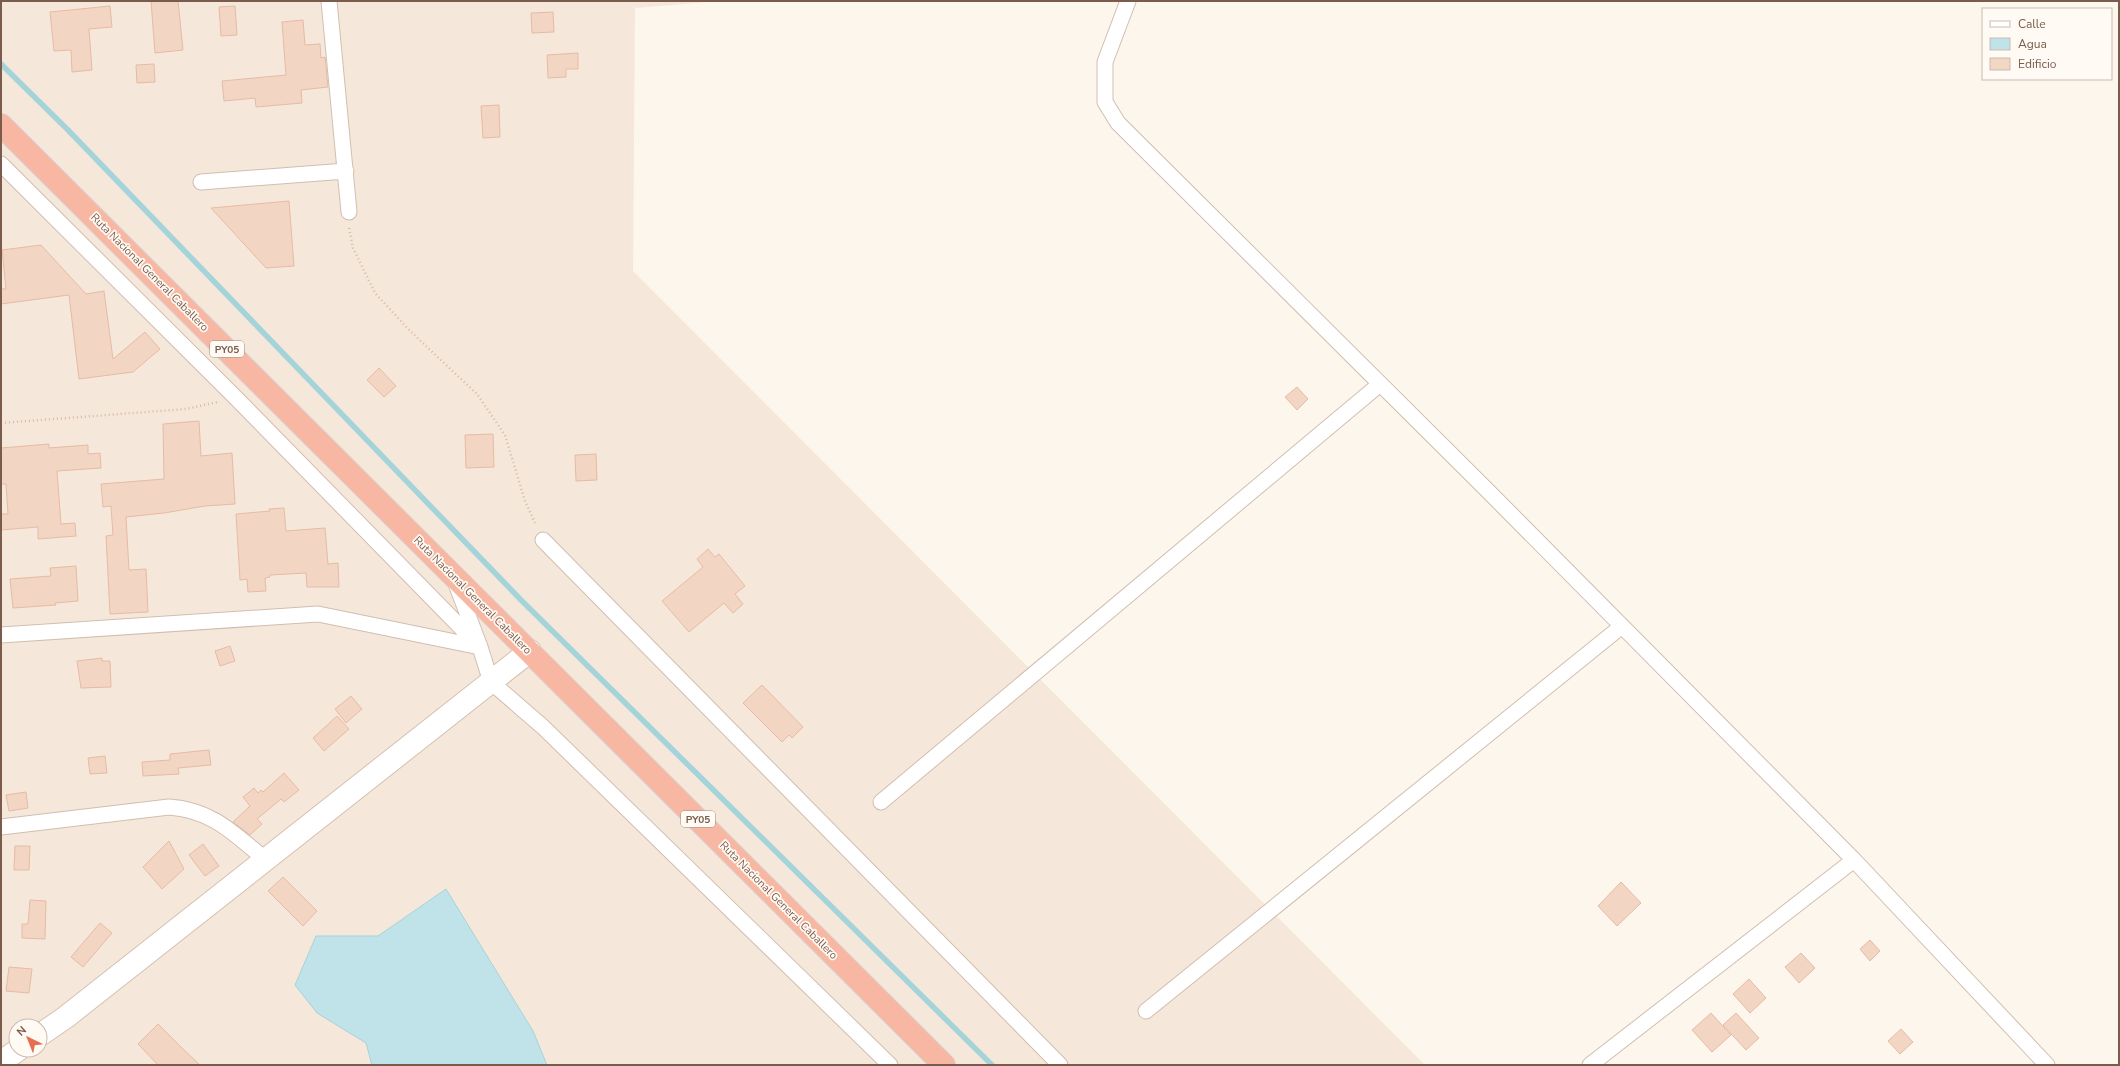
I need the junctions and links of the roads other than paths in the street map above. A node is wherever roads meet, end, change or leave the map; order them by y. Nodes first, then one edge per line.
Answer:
1 (329, 1) edge
2 (1128, 1) edge
3 (1, 125) edge
4 (1, 164) edge
5 (346, 172) junction
6 (200, 182) dead end
7 (350, 212) road end
8 (1380, 384) junction
9 (543, 540) road end
10 (452, 574) junction
11 (1622, 626) junction
12 (1, 635) edge
13 (480, 647) junction
14 (530, 651) junction
15 (491, 682) junction
16 (881, 802) dead end
17 (1, 827) edge
18 (266, 860) junction
19 (1854, 860) junction
20 (1146, 1011) dead end
21 (48, 1029) edge
22 (890, 1065) edge
23 (944, 1065) edge
24 (1060, 1065) edge
25 (1590, 1065) edge
26 (2047, 1065) edge

1 - 5 street
2 - 8 street
3 - 10 highway, Ruta Nacional General Caballero / PY05
4 - 13 street
5 - 6 street
5 - 7 street
8 - 11 street
8 - 16 street
9 - 24 street
10 - 13 street
10 - 14 highway, Ruta Nacional General Caballero / PY05
11 - 19 street
11 - 20 street
12 - 13 street
13 - 15 street
14 - 15 street
14 - 23 highway, Ruta Nacional General Caballero / PY05
15 - 18 street
15 - 22 street
17 - 18 street
18 - 21 street
19 - 25 street
19 - 26 street

